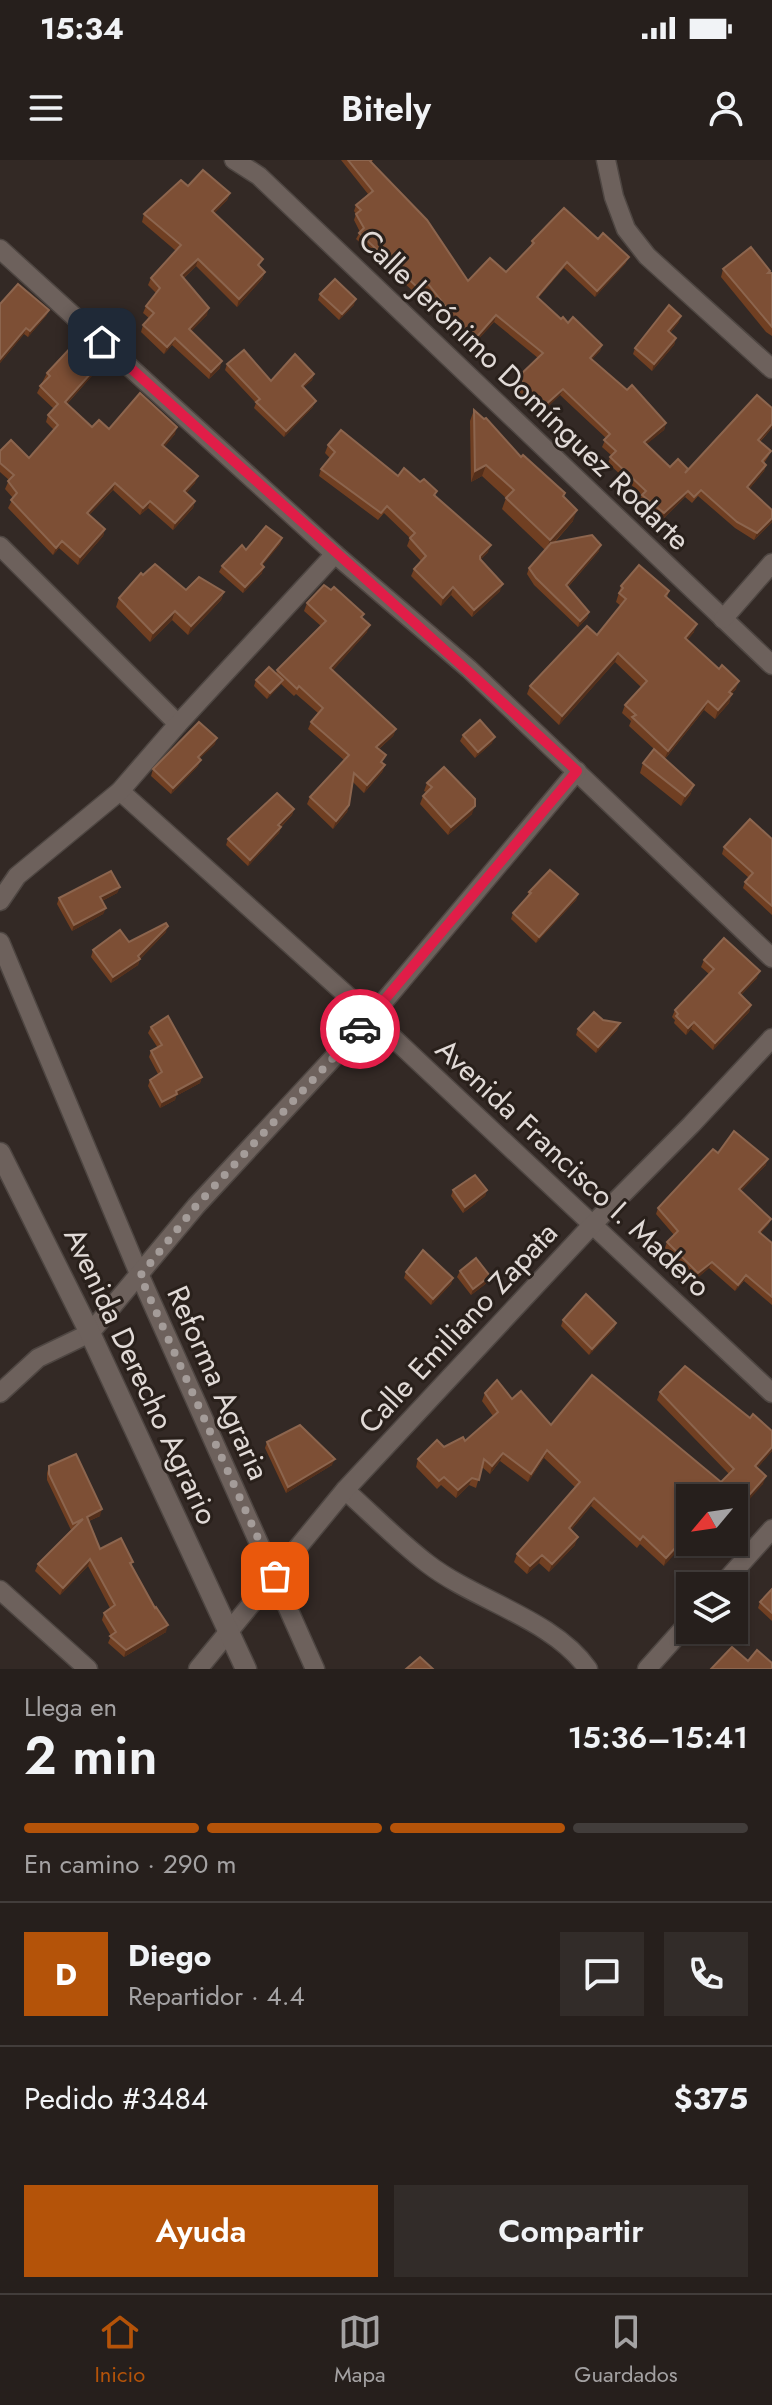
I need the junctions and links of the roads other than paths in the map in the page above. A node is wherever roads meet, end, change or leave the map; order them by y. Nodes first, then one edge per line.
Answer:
1 (234, 160) edge
2 (606, 160) edge
3 (0, 249) edge
4 (772, 369) edge
5 (0, 546) edge
6 (335, 554) junction
7 (772, 563) edge
8 (723, 619) junction
9 (772, 665) edge
10 (178, 724) junction
11 (577, 771) junction
12 (120, 791) junction
13 (0, 901) edge
14 (0, 942) edge
15 (772, 958) edge
16 (371, 1017) junction
17 (772, 1038) edge
18 (0, 1153) edge
19 (593, 1224) junction
20 (140, 1276) junction
21 (90, 1333) junction
22 (0, 1393) edge
23 (772, 1393) edge
24 (345, 1490) junction
25 (772, 1529) edge
26 (734, 1572) edge
27 (275, 1576) junction
28 (0, 1590) edge
29 (228, 1631) junction
30 (676, 1637) edge
31 (88, 1669) edge
32 (198, 1669) edge
33 (246, 1669) edge
34 (315, 1669) edge
35 (588, 1669) edge
36 (647, 1669) edge

1 - 8 street, Calle Jerónimo Domínguez Rodarte
2 - 4 street
3 - 6 street
5 - 10 street
6 - 10 street
6 - 11 street
7 - 8 street
8 - 9 street, Calle Jerónimo Domínguez Rodarte
10 - 12 street
11 - 15 street
11 - 16 street
12 - 13 street
12 - 16 street, Avenida Francisco I. Madero
14 - 20 street, Reforma Agraria
16 - 19 street, Avenida Francisco I. Madero
16 - 20 street
17 - 19 street, Calle Emiliano Zapata
18 - 21 street, Avenida Derecho Agrario
19 - 23 street, Avenida Francisco I. Madero
19 - 24 street, Calle Emiliano Zapata
20 - 21 street
20 - 27 street, Reforma Agraria
21 - 22 street
21 - 29 street, Avenida Derecho Agrario
24 - 27 street, Calle Emiliano Zapata
24 - 35 street
25 - 26 street
27 - 29 street, Calle Emiliano Zapata
27 - 34 street, Reforma Agraria
28 - 31 street
29 - 32 street, Calle Emiliano Zapata
29 - 33 street, Avenida Derecho Agrario
30 - 36 street

